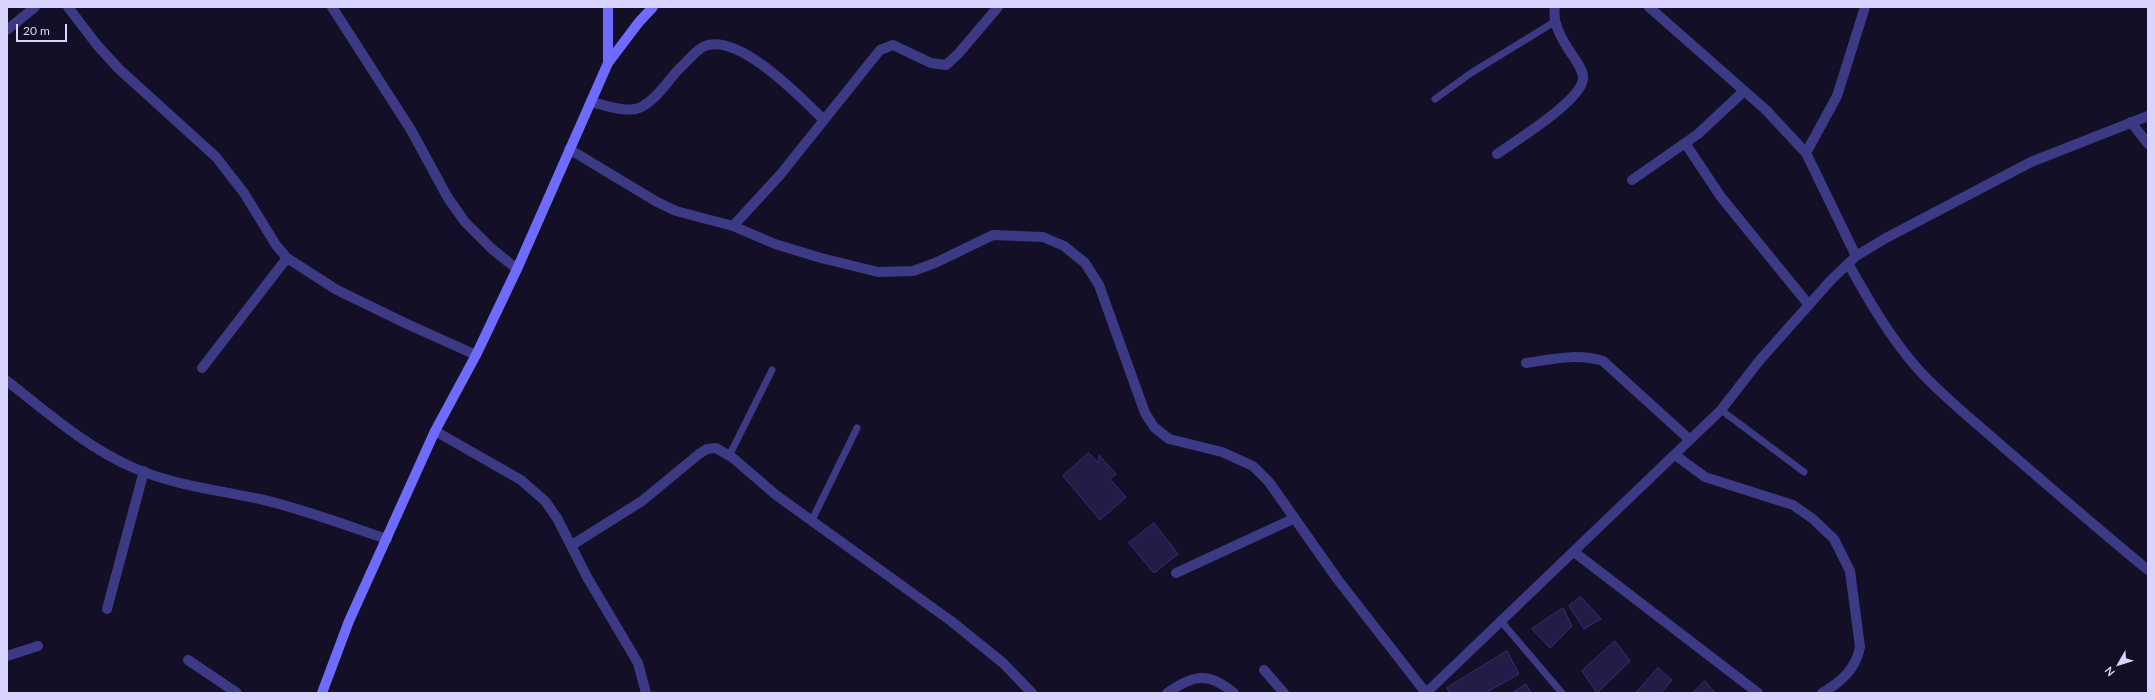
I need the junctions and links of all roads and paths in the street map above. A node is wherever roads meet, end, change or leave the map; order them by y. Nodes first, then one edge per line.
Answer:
1 (35, 7) edge
2 (68, 7) edge
3 (332, 7) edge
4 (608, 7) edge
5 (653, 7) edge
6 (998, 7) edge
7 (1555, 7) edge
8 (1649, 7) edge
9 (1865, 7) edge
10 (1556, 21) junction
11 (7, 30) edge
12 (608, 63) junction
13 (1744, 91) junction
14 (1435, 99) dead end
15 (591, 102) junction
16 (2148, 116) edge
17 (823, 119) junction
18 (2131, 122) junction
19 (1685, 143) junction
20 (2148, 144) edge
21 (569, 149) junction
22 (1806, 153) junction
23 (1497, 154) dead end
24 (1632, 180) dead end
25 (733, 226) junction
26 (1856, 256) junction
27 (287, 258) junction
28 (1849, 265) junction
29 (517, 269) junction
30 (1809, 305) junction
31 (476, 355) junction
32 (1526, 363) dead end
33 (202, 368) dead end
34 (772, 370) dead end
35 (7, 381) edge
36 (1720, 410) junction
37 (857, 428) dead end
38 (435, 431) junction
39 (1690, 440) junction
40 (1675, 455) junction
41 (729, 456) junction
42 (144, 471) junction
43 (1804, 472) dead end
44 (1293, 519) junction
45 (812, 520) junction
46 (386, 539) junction
47 (572, 545) junction
48 (1574, 552) junction
49 (2148, 570) edge
50 (1176, 573) dead end
51 (107, 609) dead end
52 (1500, 620) junction
53 (38, 646) dead end
54 (7, 656) edge
55 (188, 660) dead end
56 (1264, 670) dead end
57 (1028, 691) edge
58 (237, 693) edge
59 (322, 693) edge
60 (646, 693) edge
61 (1167, 693) edge
62 (1234, 693) edge
63 (1284, 693) edge
64 (1426, 693) edge
65 (1562, 693) edge
66 (1758, 693) edge
67 (1822, 693) edge

1 - 11 street
2 - 27 street
3 - 29 street
4 - 12 main road
5 - 12 main road
6 - 17 street
7 - 10 street
8 - 13 street
9 - 22 street
10 - 14 lane
10 - 23 street
12 - 15 main road
13 - 19 street
13 - 22 street
15 - 17 street
15 - 21 main road
16 - 18 street
17 - 25 street
18 - 20 street
18 - 26 street
19 - 24 street
19 - 30 street
21 - 25 street
21 - 29 main road
22 - 26 street
25 - 44 street
26 - 28 street
27 - 31 street
27 - 33 street
28 - 30 street
28 - 49 street
29 - 31 main road
30 - 36 street
31 - 38 main road
32 - 39 street
34 - 41 lane
35 - 42 street
36 - 39 street
36 - 43 lane
37 - 45 lane
38 - 46 main road
38 - 47 street
39 - 40 street
40 - 48 street
40 - 67 street
41 - 45 street
41 - 47 street
42 - 46 street
42 - 51 street
44 - 50 street
44 - 64 street
45 - 57 street
46 - 59 main road
47 - 60 street
48 - 52 street
48 - 66 street
52 - 64 street
52 - 65 lane
53 - 54 street
55 - 58 street
56 - 63 street
61 - 62 street

